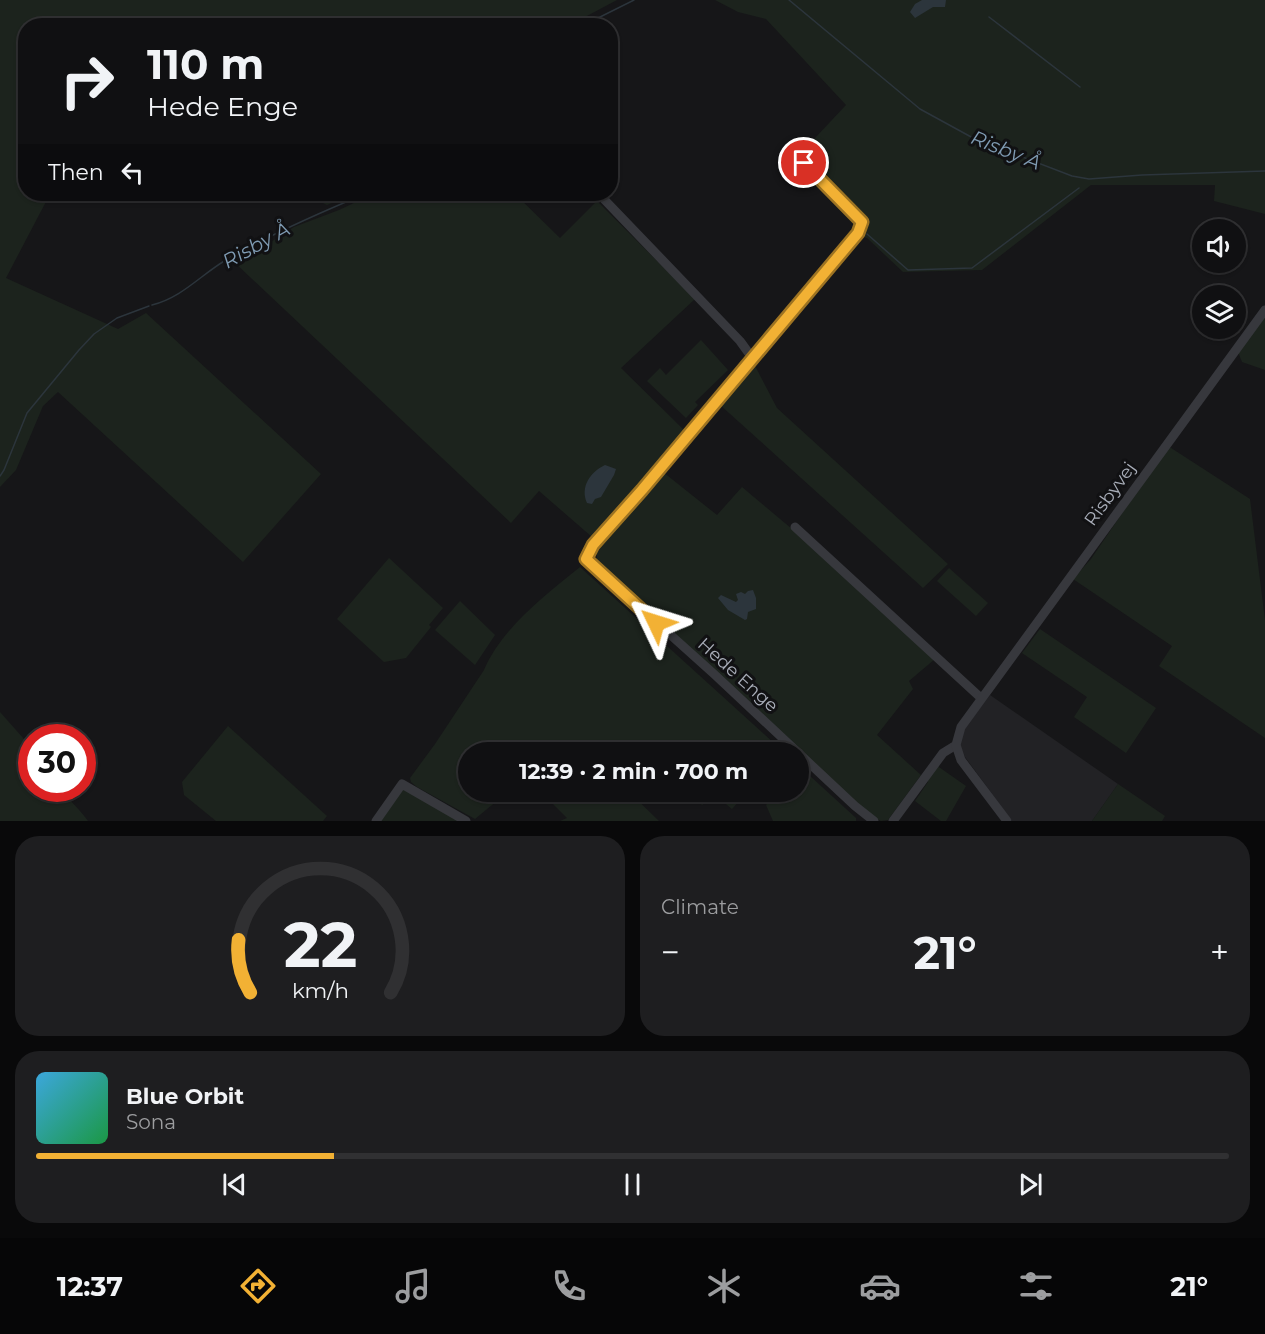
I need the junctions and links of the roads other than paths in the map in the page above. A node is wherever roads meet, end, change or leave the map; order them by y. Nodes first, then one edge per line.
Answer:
1 (804, 163) dead end
2 (606, 201) edge
3 (1265, 310) edge
4 (753, 359) junction
5 (795, 527) dead end
6 (981, 698) junction
7 (956, 745) junction
8 (376, 821) edge
9 (466, 821) edge
10 (874, 821) edge
11 (893, 821) edge
12 (1007, 821) edge

1 - 4 street, Hede Enge
2 - 4 street
3 - 6 street, Risbyvej
4 - 10 street, Hede Enge
5 - 6 street
6 - 7 street, Risbyvej
7 - 11 street
7 - 12 street
8 - 9 street

